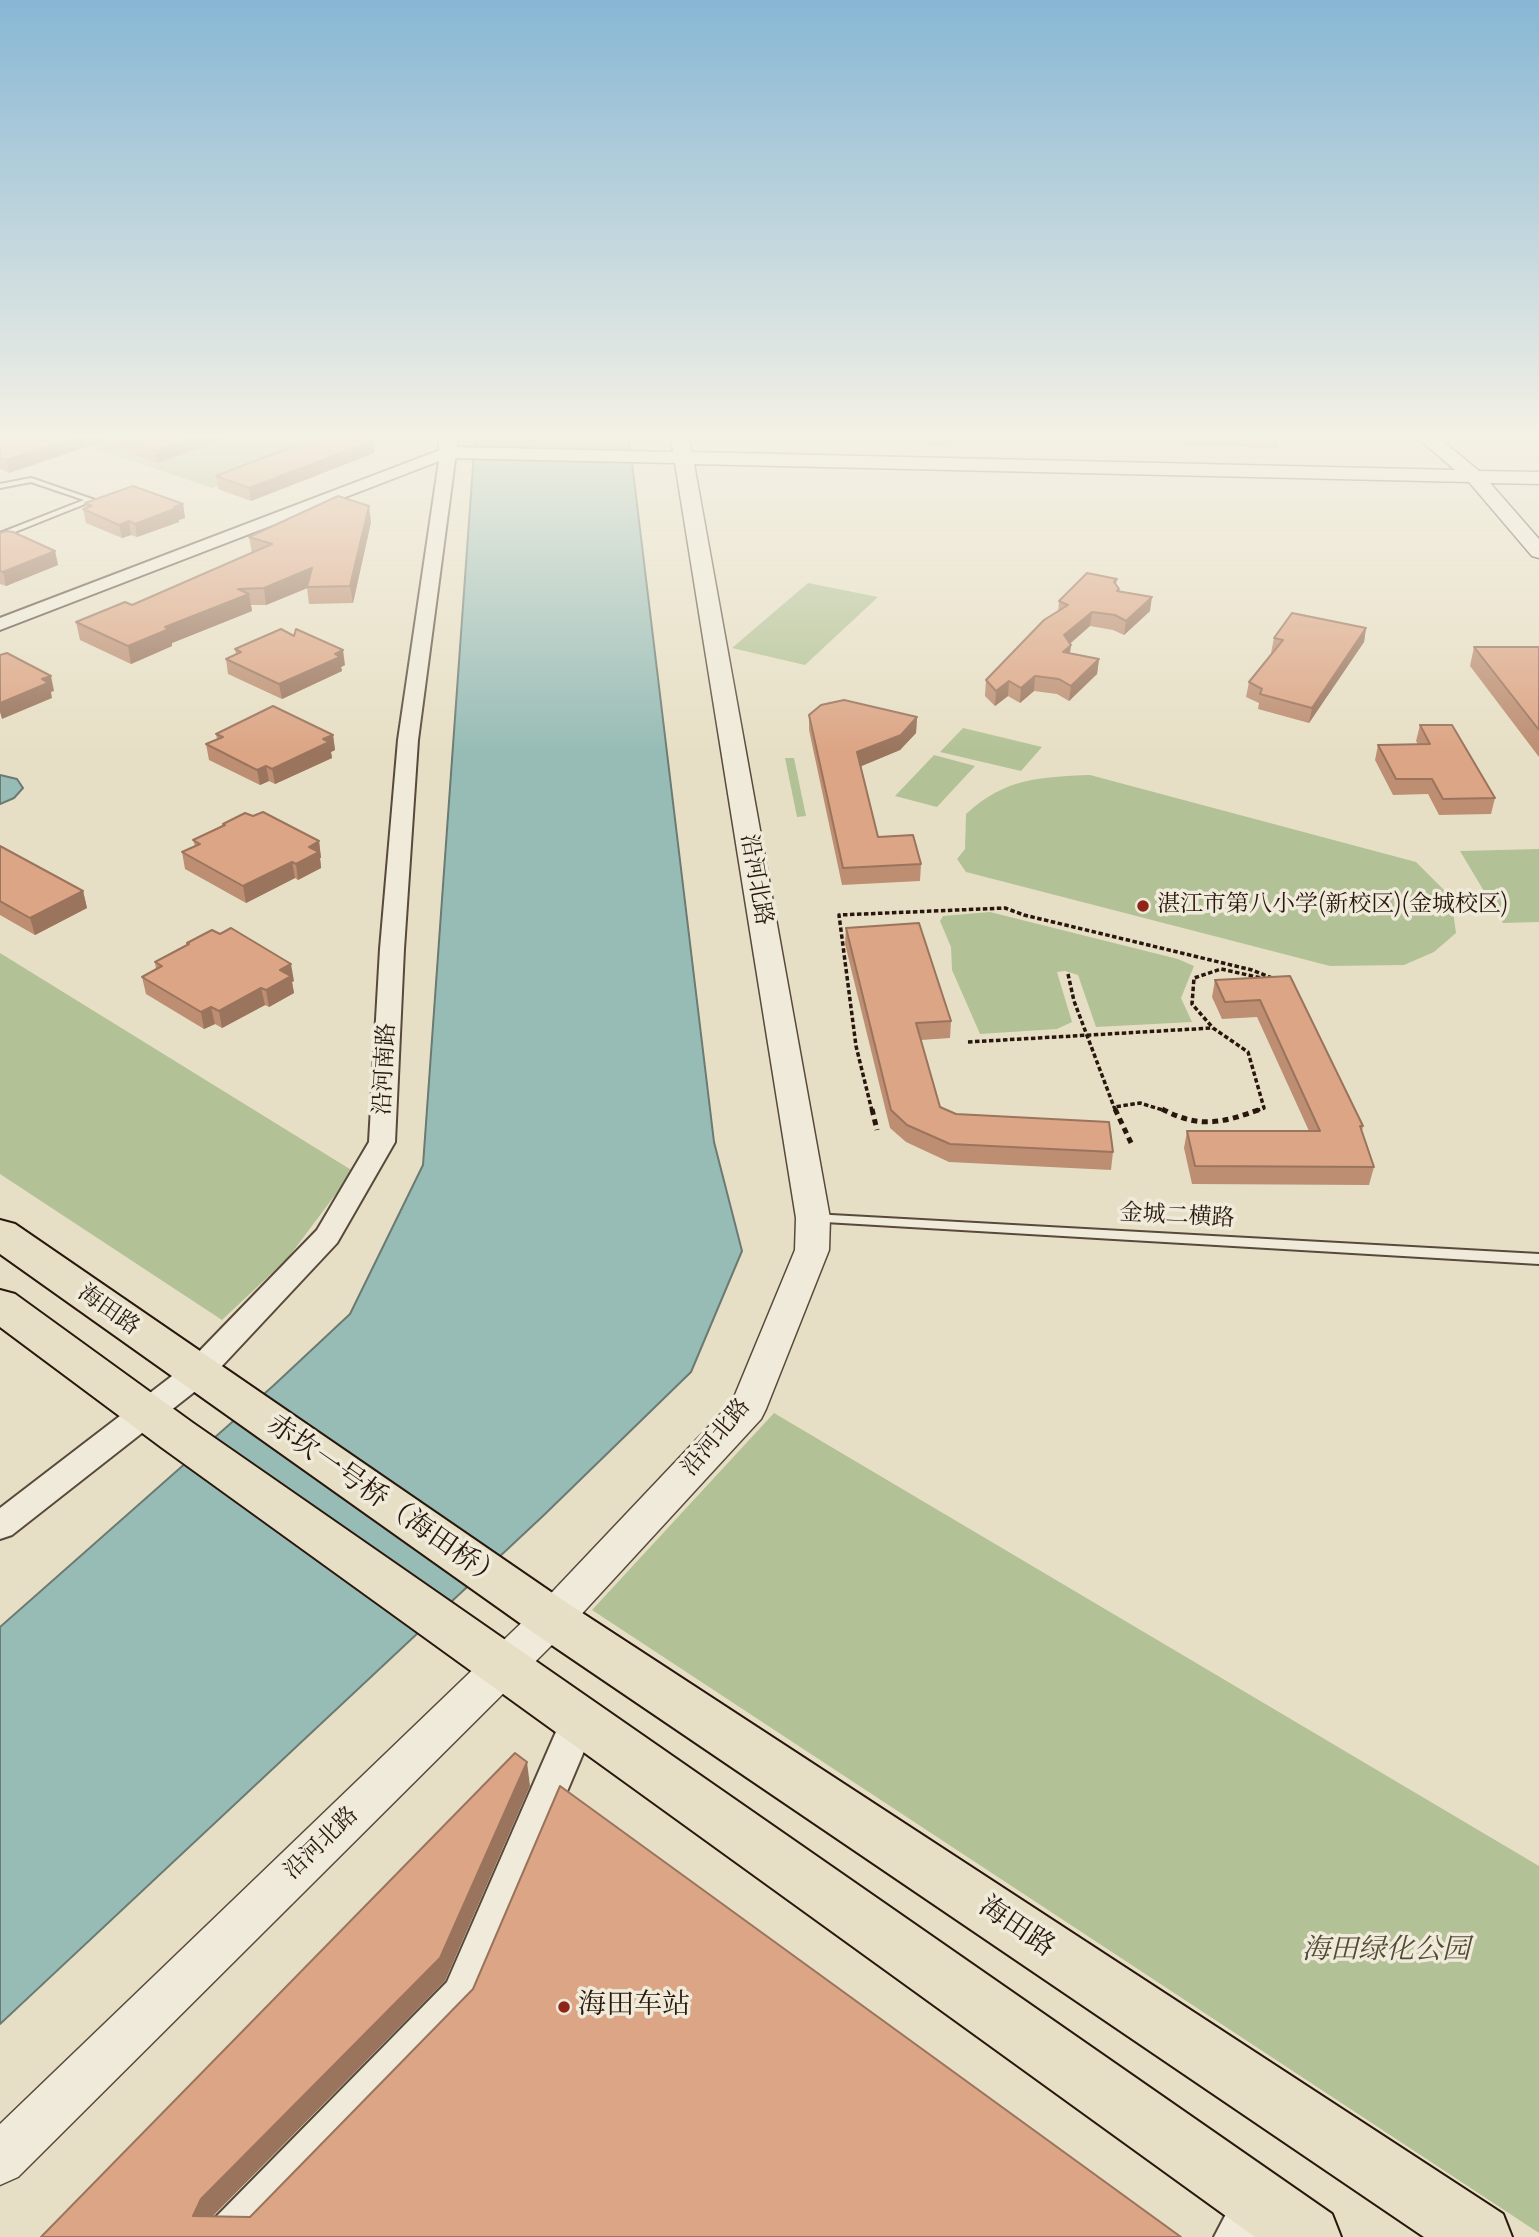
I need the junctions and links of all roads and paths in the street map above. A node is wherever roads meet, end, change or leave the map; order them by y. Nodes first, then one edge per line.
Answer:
1 (204, 542) edge
2 (435, 542) edge
3 (697, 542) edge
4 (0, 624) edge
5 (1068, 974) dead end
6 (1213, 1028) junction
7 (968, 1042) dead end
8 (1114, 1107) junction
9 (877, 1130) dead end
10 (1133, 1147) dead end
11 (813, 1218) junction
12 (0, 1234) edge
13 (1539, 1259) edge
14 (0, 1305) edge
15 (206, 1380) junction
16 (163, 1424) junction
17 (0, 1526) edge
18 (552, 1619) junction
19 (504, 1665) junction
20 (580, 1718) junction
21 (0, 2159) edge
22 (1246, 2219) edge
23 (226, 2237) edge
24 (1309, 2237) edge
25 (1480, 2237) edge

1 - 4 street
2 - 15 street, 沿河南路
3 - 11 street, 沿河北路
5 - 8 path
6 - 7 path
6 - 8 path
6 - 9 path
8 - 10 path
11 - 13 lane, 金城二横路
11 - 18 street, 沿河北路
12 - 15 main road, 海田路
14 - 16 main road
15 - 16 street, 沿河南路
15 - 18 main road, 赤坎一号桥（海田桥）
16 - 17 street, 沿河南路
16 - 19 main road
18 - 19 street, 沿河北路
18 - 25 main road, 海田路
19 - 20 main road
19 - 21 street, 沿河北路
20 - 22 main road
20 - 23 street
22 - 24 main road

